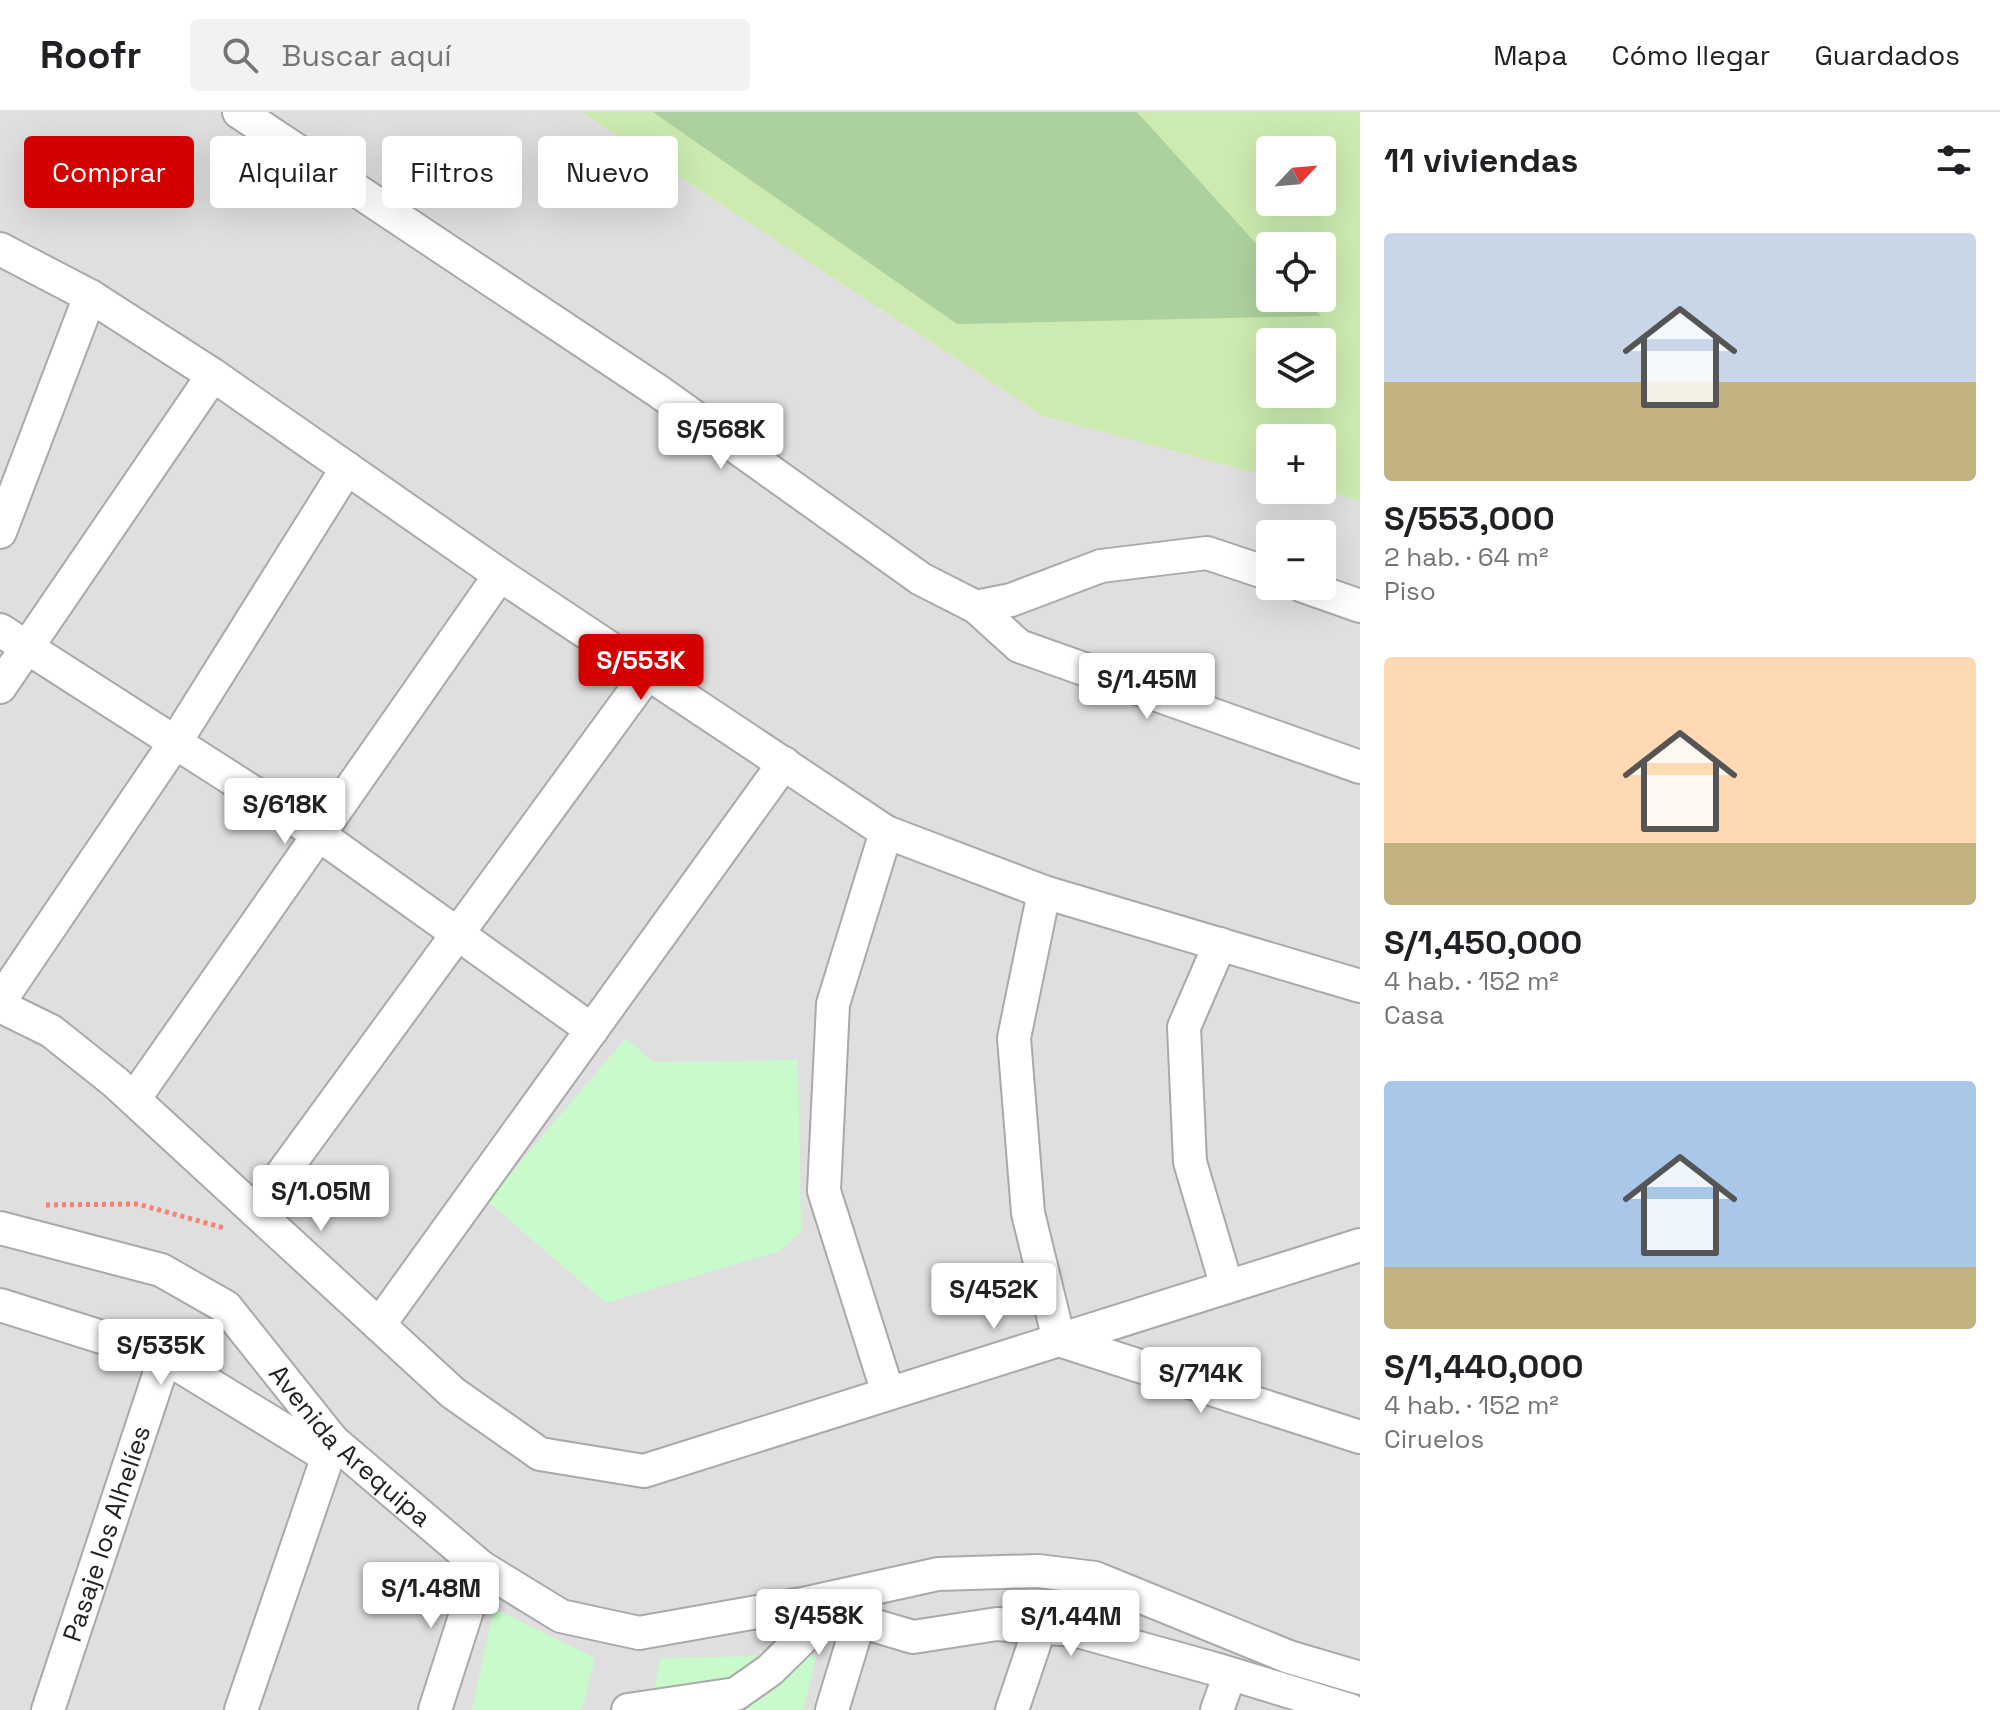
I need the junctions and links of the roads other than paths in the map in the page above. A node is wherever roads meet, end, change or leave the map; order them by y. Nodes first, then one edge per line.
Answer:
1 (239, 112) edge
2 (0, 249) edge
3 (90, 296) junction
4 (213, 375) junction
5 (347, 468) junction
6 (0, 532) edge
7 (1256, 569) edge
8 (500, 575) junction
9 (1336, 598) edge
10 (1360, 606) edge
11 (976, 607) junction
12 (13, 638) edge
13 (648, 673) junction
14 (0, 687) edge
15 (176, 741) junction
16 (784, 763) junction
17 (1360, 767) edge
18 (886, 832) junction
19 (318, 834) junction
20 (1044, 892) junction
21 (457, 934) junction
22 (1220, 944) junction
23 (1360, 986) edge
24 (0, 1003) edge
25 (592, 1030) junction
26 (134, 1099) junction
27 (243, 1220) junction
28 (0, 1228) edge
29 (1360, 1245) edge
30 (1227, 1287) junction
31 (0, 1305) edge
32 (379, 1325) junction
33 (1059, 1340) junction
34 (165, 1357) junction
35 (888, 1393) junction
36 (1360, 1437) edge
37 (330, 1449) junction
38 (481, 1567) junction
39 (815, 1608) junction
40 (859, 1621) junction
41 (1040, 1627) junction
42 (1230, 1674) junction
43 (1360, 1678) edge
44 (48, 1710) edge
45 (241, 1710) edge
46 (435, 1710) edge
47 (628, 1710) edge
48 (832, 1710) edge
49 (1012, 1710) edge
50 (1217, 1710) edge
51 (1350, 1710) edge

1 - 11 street
2 - 3 street
3 - 4 street
3 - 6 street
4 - 5 street
4 - 12 street
5 - 8 street
5 - 15 street
7 - 11 street
8 - 13 street
8 - 19 street
9 - 10 street
11 - 17 street
12 - 14 street
12 - 15 street
13 - 16 street
13 - 21 street
15 - 19 street
15 - 24 street
16 - 18 street
16 - 25 street
18 - 20 street
18 - 35 street
19 - 21 street
19 - 26 street
20 - 22 street
20 - 33 street
21 - 25 street
21 - 27 street
22 - 23 street
22 - 30 street
24 - 26 street
25 - 32 street
26 - 27 street
27 - 32 street
28 - 37 street, Avenida Arequipa
29 - 30 street
30 - 33 street
31 - 34 street
32 - 35 street
33 - 35 street
33 - 36 street
34 - 37 street
34 - 44 street, Pasaje los Alhelíes
37 - 38 street, Avenida Arequipa
37 - 45 street
38 - 39 street, Avenida Arequipa
38 - 46 street
39 - 40 street
39 - 43 street, Avenida Arequipa
39 - 47 street
40 - 41 street
40 - 48 street
41 - 42 street
41 - 49 street
42 - 50 street
42 - 51 street

